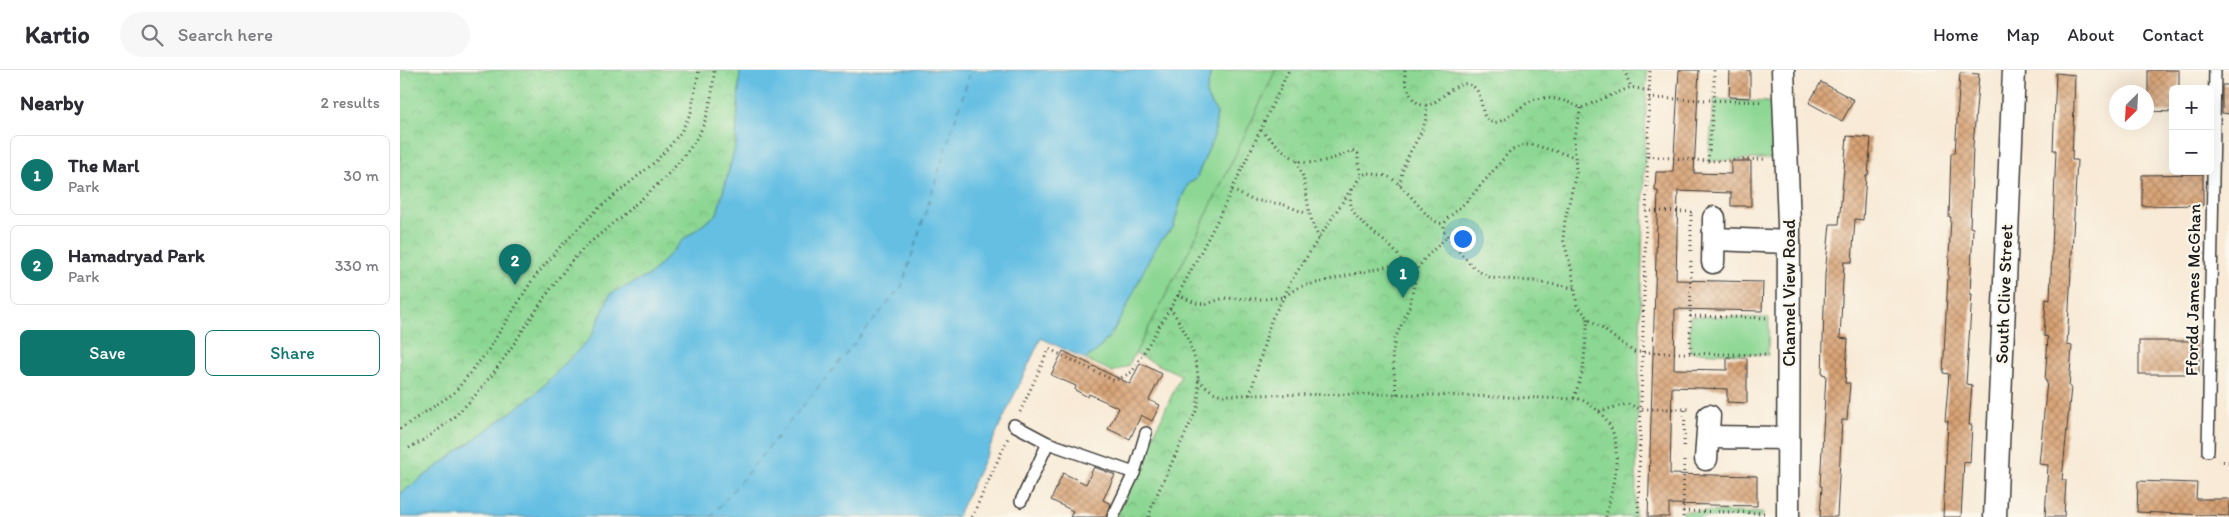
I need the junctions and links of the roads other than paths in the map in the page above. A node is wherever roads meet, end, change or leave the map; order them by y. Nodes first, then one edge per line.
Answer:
1 (1783, 70) edge
2 (2014, 70) edge
3 (2215, 70) edge
4 (1789, 242) junction
5 (1713, 262) dead end
6 (1015, 423) road end
7 (1146, 433) dead end
8 (1788, 438) junction
9 (1048, 443) junction
10 (2208, 450) dead end
11 (1706, 459) dead end
12 (1134, 473) junction
13 (1021, 501) dead end
14 (1788, 515) edge
15 (1113, 517) edge
16 (1995, 517) edge

1 - 4 street, Channel View Road
2 - 16 street, South Clive Street
3 - 10 lane, Ffordd James McGhan
4 - 5 street
4 - 8 street, Channel View Road
6 - 9 lane
7 - 12 lane
8 - 11 street
8 - 14 street, Channel View Road
9 - 12 lane
9 - 13 lane
12 - 15 lane

